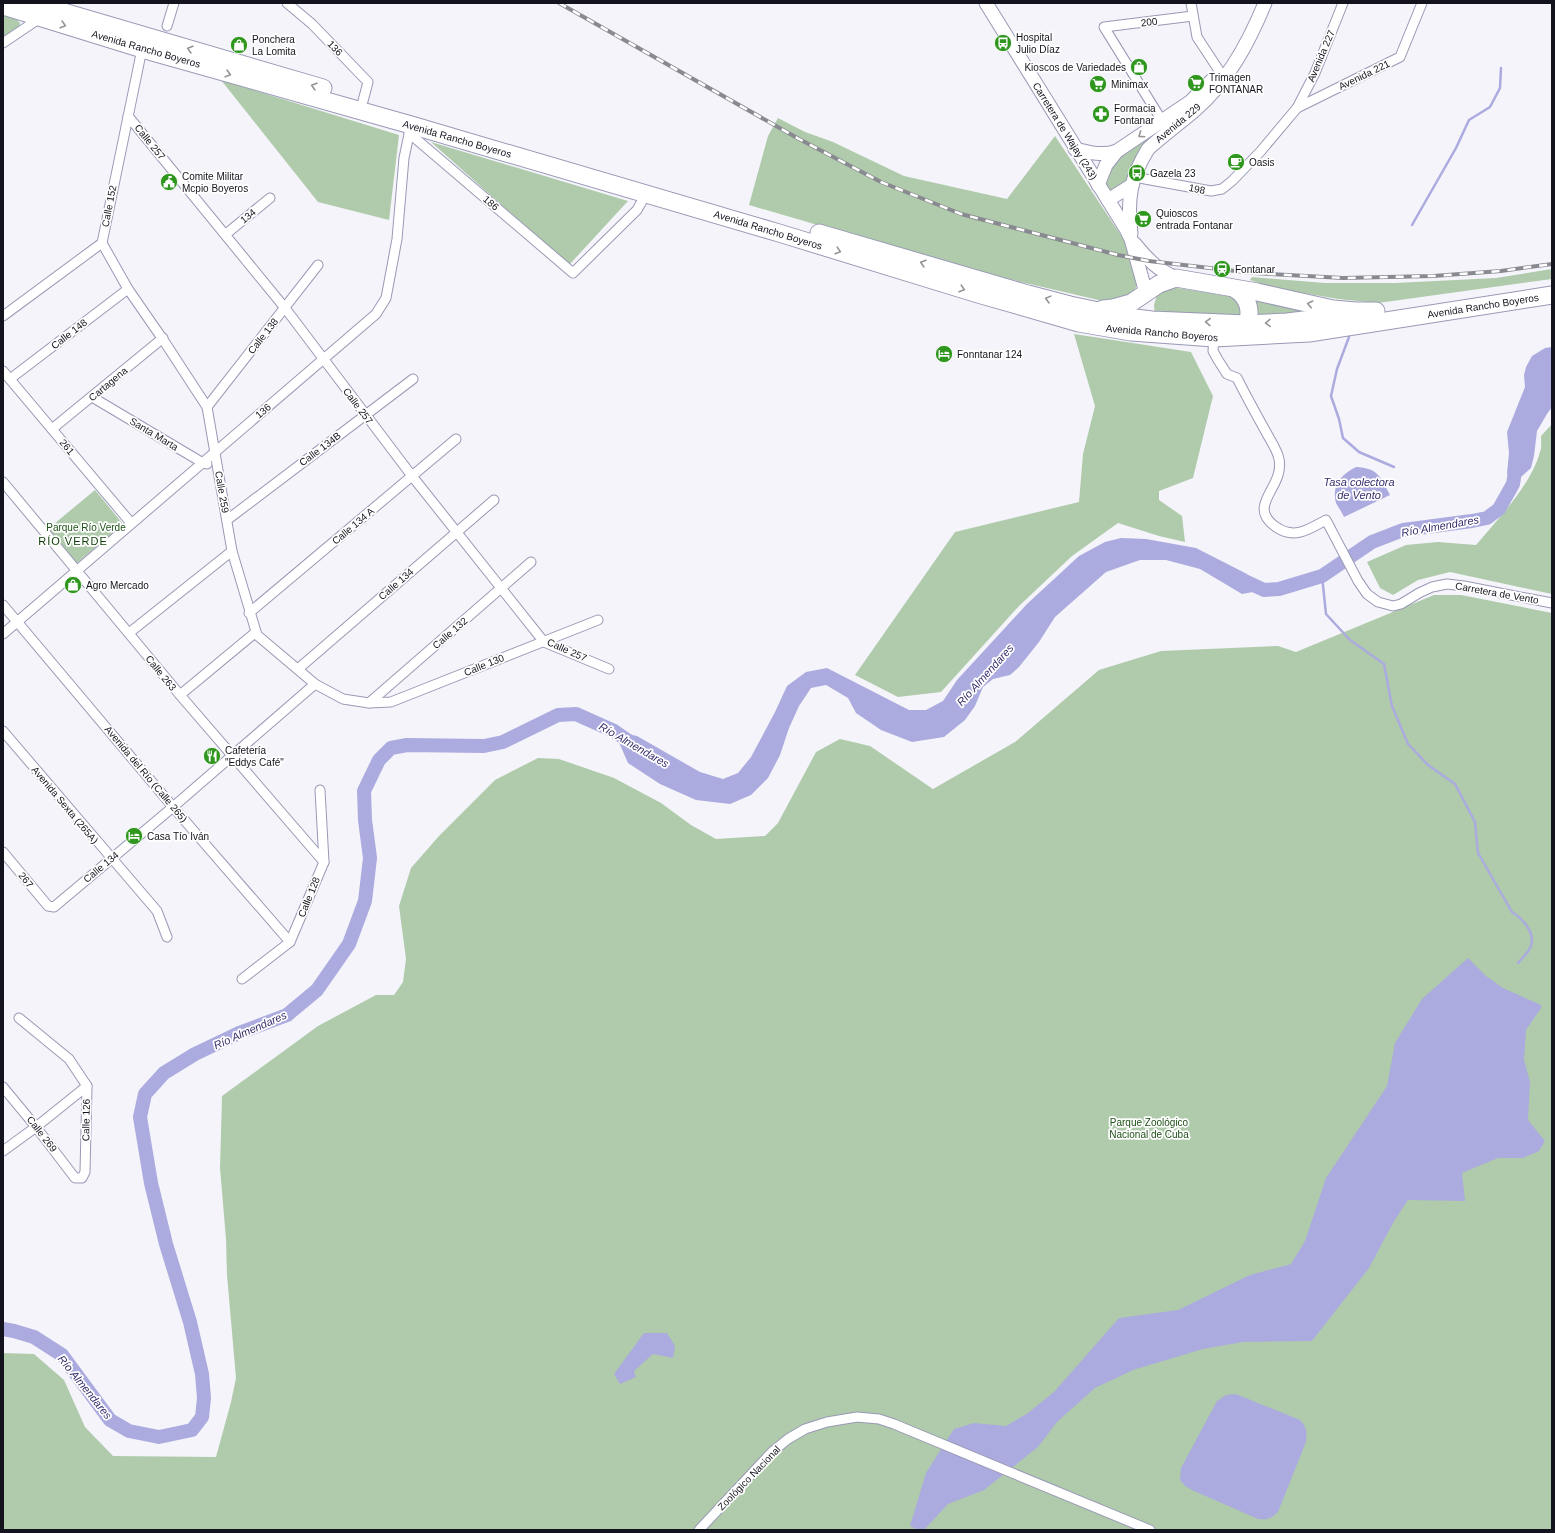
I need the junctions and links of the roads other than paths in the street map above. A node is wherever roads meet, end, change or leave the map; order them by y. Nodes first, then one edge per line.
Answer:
1 (33, 3) edge
2 (174, 3) edge
3 (287, 3) edge
4 (986, 3) edge
5 (1191, 3) edge
6 (1255, 3) edge
7 (1265, 3) edge
8 (1343, 3) edge
9 (1422, 3) edge
10 (3, 6) edge
11 (1194, 16) junction
12 (40, 18) junction
13 (168, 26) dead end
14 (3, 43) edge
15 (142, 49) junction
16 (1223, 75) junction
17 (363, 101) junction
18 (1297, 108) junction
19 (128, 116) junction
20 (1165, 126) junction
21 (410, 129) junction
22 (1075, 149) junction
23 (1117, 151) junction
24 (1133, 181) junction
25 (1098, 185) junction
26 (646, 194) junction
27 (270, 198) dead end
28 (1108, 200) junction
29 (226, 234) junction
30 (1131, 239) junction
31 (102, 243) junction
32 (318, 265) dead end
33 (1176, 278) junction
34 (1552, 285) edge
35 (128, 288) junction
36 (1236, 289) junction
37 (1146, 293) junction
38 (1552, 295) edge
39 (285, 308) junction
40 (1086, 308) junction
41 (1376, 311) junction
42 (3, 316) edge
43 (1152, 320) junction
44 (1247, 324) junction
45 (1166, 334) junction
46 (163, 338) junction
47 (1219, 338) junction
48 (324, 359) junction
49 (3, 371) edge
50 (10, 379) junction
51 (413, 379) dead end
52 (92, 398) junction
53 (207, 407) junction
54 (365, 415) junction
55 (52, 429) junction
56 (456, 439) dead end
57 (215, 452) junction
58 (203, 463) junction
59 (218, 466) junction
60 (412, 476) junction
61 (3, 482) edge
62 (494, 500) dead end
63 (227, 520) junction
64 (131, 523) junction
65 (457, 532) junction
66 (232, 551) junction
67 (531, 562) dead end
68 (76, 570) junction
69 (501, 588) junction
70 (1552, 603) edge
71 (3, 605) edge
72 (249, 613) junction
73 (598, 620) dead end
74 (17, 622) junction
75 (256, 632) junction
76 (129, 633) junction
77 (3, 634) edge
78 (544, 642) junction
79 (298, 669) junction
80 (609, 669) dead end
81 (315, 684) junction
82 (180, 696) junction
83 (369, 703) junction
84 (3, 731) edge
85 (232, 756) junction
86 (320, 790) dead end
87 (173, 807) junction
88 (3, 852) edge
89 (111, 859) junction
90 (324, 862) junction
91 (50, 907) joint
92 (168, 937) dead end
93 (290, 942) junction
94 (242, 979) dead end
95 (19, 1018) dead end
96 (87, 1086) junction
97 (3, 1087) edge
98 (36, 1127) junction
99 (3, 1151) edge
100 (82, 1178) joint
101 (699, 1530) edge
102 (1150, 1530) edge

17 -> 1 highway, Avenida Rancho Boyeros
2 - 13 street
3 - 17 street, 136
4 - 22 street, Carretera de Wajay (243)
5 - 11 street
6 - 16 street, Avenida 229
7 - 16 street, Avenida 229
8 - 18 street, Avenida 227
9 - 18 street, Avenida 221
10 - 12 highway, Avenida Rancho Boyeros
11 - 16 street
11 - 20 street, 200
12 - 14 street
12 -> 15 highway, Avenida Rancho Boyeros
15 - 19 street, Calle 152
15 -> 21 highway, Avenida Rancho Boyeros
16 - 20 street, Avenida 229
40 -> 17 highway, Avenida Rancho Boyeros
18 - 24 street, 198
19 - 29 street, Calle 257
19 - 31 street, Calle 152
20 -> 23 street, Avenida 229
20 - 24 street, Avenida 229
21 - 26 highway, Avenida Rancho Boyeros
21 - 26 street, 186
21 - 48 street, 136
22 - 23 street, Avenida 229
22 - 25 street, Carretera de Wajay (243)
23 - 25 street, Avenida 229
24 - 28 street
24 - 30 street, Avenida 229
25 - 28 street, Carretera de Wajay (243)
26 -> 45 highway, Avenida Rancho Boyeros
27 - 29 street, 134
28 - 30 street, Carretera de Wajay (243)
29 - 39 street, Calle 257
30 - 33 street, Carretera de Wajay (243)
30 - 37 street, Carretera de Wajay (243)
31 - 35 street, Calle 259
31 - 42 street
32 - 39 street, Calle 138
33 - 36 highway
33 - 37 highway
34 - 41 highway, Avenida Rancho Boyeros
35 - 46 street, Calle 259
35 - 50 street, Calle 148
41 -> 36 highway
36 - 44 highway
37 - 40 highway
37 - 43 highway
38 - 47 highway, Avenida Rancho Boyeros
39 - 48 street, Calle 257
39 - 53 street, Calle 138
40 - 43 highway, Avenida Rancho Boyeros
41 -> 44 highway, Avenida Rancho Boyeros
44 -> 43 highway, Avenida Rancho Boyeros
43 - 45 highway
44 - 47 highway
45 - 47 highway, Avenida Rancho Boyeros
46 - 52 street, Cartagena
46 - 53 street, Calle 259
47 - 70 street, Carretera de Vento
48 - 54 street, Calle 257
48 - 57 street, 136
49 - 50 street, 261
50 - 55 street, 261
51 - 54 street, Calle 134B
52 - 55 street, Cartagena
52 - 58 street, Santa Marta
53 - 57 street, Calle 259
54 - 60 street, Calle 257
54 - 63 street, Calle 134B
55 - 64 street, 261
56 - 60 street, Calle 134 A
57 - 58 street, 136
57 - 59 street, Calle 259
58 - 59 street, Santa Marta
58 - 64 street, 136
59 - 63 street, Calle 259
60 - 65 street, Calle 257
60 - 72 street, Calle 134 A
61 - 68 street, Calle 263
62 - 65 street, Calle 134
63 - 66 street, Calle 259
64 - 68 street, 136
65 - 69 street, Calle 257
65 - 79 street, Calle 134
66 - 72 street, Calle 259
66 - 76 street
67 - 69 street, Calle 132
68 - 74 street, 136
68 - 76 street, Calle 263
69 - 78 street, Calle 257
69 - 83 street, Calle 132
71 - 74 street, Avenida del Río (Calle 265)
72 - 75 street, Calle 259
73 - 78 street, Calle 130
74 - 77 street, 136
74 - 87 street, Avenida del Río (Calle 265)
75 - 79 street, Calle 259
75 - 82 street
76 - 82 street, Calle 263
78 - 80 street, Calle 257
78 - 83 street, Calle 130
79 - 81 street, Calle 259
81 - 83 street, Calle 259
81 - 85 street, Calle 134
82 - 85 street, Calle 263
84 - 89 street, Avenida Sexta (265A)
85 - 87 street, Calle 134
85 - 90 street, Calle 263
86 - 90 street, Calle 128
87 - 89 street, Calle 134
87 - 93 street, Avenida del Río (Calle 265)
88 - 91 street, 267
89 - 91 street, Calle 134
89 - 92 street, Avenida Sexta (265A)
90 - 93 street, Calle 128
93 - 94 street, Calle 128
95 - 96 street, Calle 126
96 - 98 street
96 - 100 street, Calle 126
97 - 98 street, Calle 269
98 - 99 street
98 - 100 street, Calle 269
101 - 102 street, Zoológico Nacional

